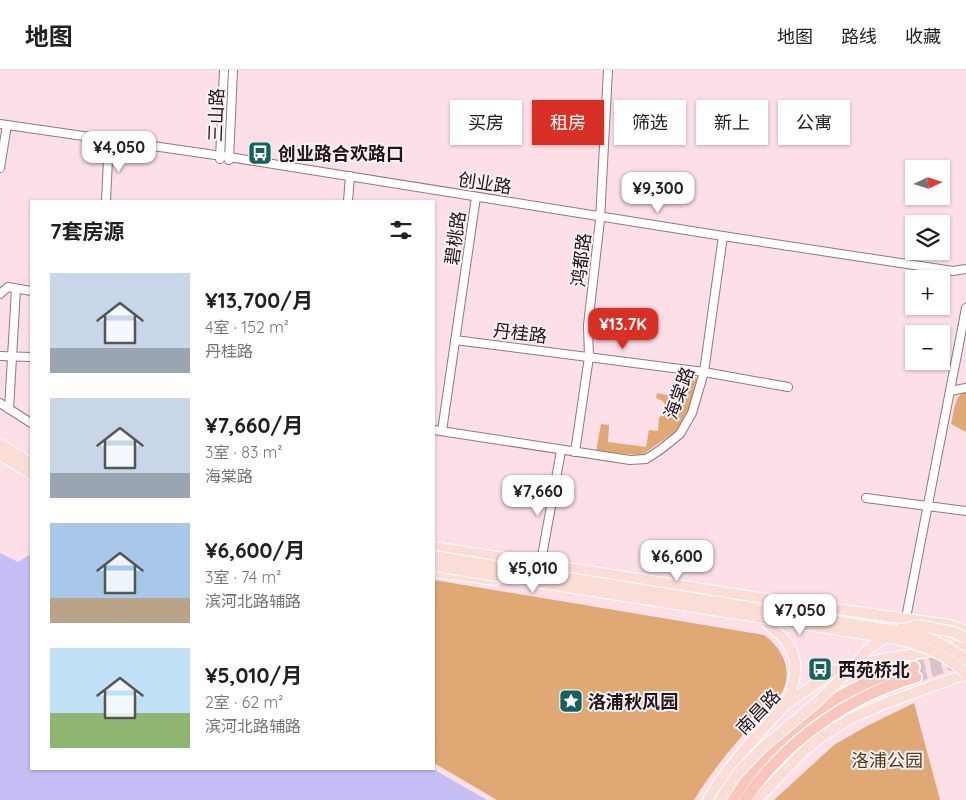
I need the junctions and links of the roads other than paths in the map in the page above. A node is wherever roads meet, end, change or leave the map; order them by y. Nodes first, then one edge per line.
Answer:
1 (224, 70) edge
2 (233, 70) edge
3 (608, 70) edge
4 (4, 126) edge
5 (109, 141) junction
6 (221, 157) junction
7 (229, 158) junction
8 (0, 168) edge
9 (350, 178) junction
10 (476, 199) junction
11 (106, 200) edge
12 (348, 200) edge
13 (600, 218) junction
14 (723, 238) junction
15 (966, 269) edge
16 (966, 273) edge
17 (16, 288) junction
18 (30, 291) edge
19 (0, 294) edge
20 (966, 308) edge
21 (455, 340) junction
22 (0, 356) edge
23 (13, 356) junction
24 (30, 357) edge
25 (589, 357) junction
26 (704, 372) junction
27 (788, 387) dead end
28 (966, 388) edge
29 (950, 391) junction
30 (0, 403) edge
31 (9, 409) junction
32 (30, 422) edge
33 (438, 431) edge
34 (0, 444) edge
35 (561, 451) junction
36 (575, 452) junction
37 (0, 455) edge
38 (30, 461) edge
39 (30, 473) edge
40 (866, 498) dead end
41 (928, 506) junction
42 (966, 511) edge
43 (435, 547) edge
44 (435, 556) edge
45 (541, 565) junction
46 (435, 566) edge
47 (435, 572) edge
48 (537, 586) junction
49 (906, 619) junction
50 (763, 620) junction
51 (966, 630) edge
52 (903, 634) junction
53 (966, 638) edge
54 (966, 644) edge
55 (946, 649) junction
56 (966, 660) edge
57 (966, 668) edge
58 (966, 674) edge
59 (786, 704) junction
60 (708, 800) edge
61 (720, 800) edge
62 (732, 800) edge
63 (745, 800) edge
64 (758, 800) edge

1 - 6 street, 三山路
2 - 7 street, 三山路
3 - 13 street, 鸿都路
4 - 5 street, 创业路
4 - 8 street
5 - 6 street, 创业路
5 - 11 street
6 - 7 street, 创业路
7 - 9 street, 创业路
9 - 10 street, 创业路
9 - 12 street
10 - 13 street, 创业路
10 - 21 street, 碧桃路
13 - 14 street, 创业路
13 - 25 street, 鸿都路
14 - 15 street, 创业路
14 - 16 street, 创业路
14 - 26 street, 海棠路
17 - 18 street
17 - 19 street
17 - 23 street
20 - 29 street
21 - 25 street, 丹桂路
21 - 33 street, 碧桃路
22 - 23 street
23 - 24 street
23 - 31 street
25 - 26 street, 丹桂路
25 - 36 street, 鸿都路
26 - 27 street, 丹桂路
26 - 36 street, 海棠路
28 - 29 street
29 - 41 street
30 - 31 street
31 - 32 street
33 - 35 street, 海棠路
34 - 38 main road
35 - 36 street, 海棠路
35 - 45 street
37 - 39 main road
40 - 41 street
41 - 42 street
41 - 49 street
43 - 45 main road
44 - 56 main road, bridge
45 - 48 street
45 - 49 main road
46 - 58 main road, bridge
47 - 48 main road
48 - 50 main road
49 - 51 main road
49 - 52 street
50 - 52 main road
50 - 59 main road
52 - 55 main road
53 - 61 main road, bridge
54 - 55 main road, 南昌路
55 - 57 main road
55 - 59 main road, 南昌路
58 - 64 main road
59 - 60 main road, 南昌路
62 - 63 highway

